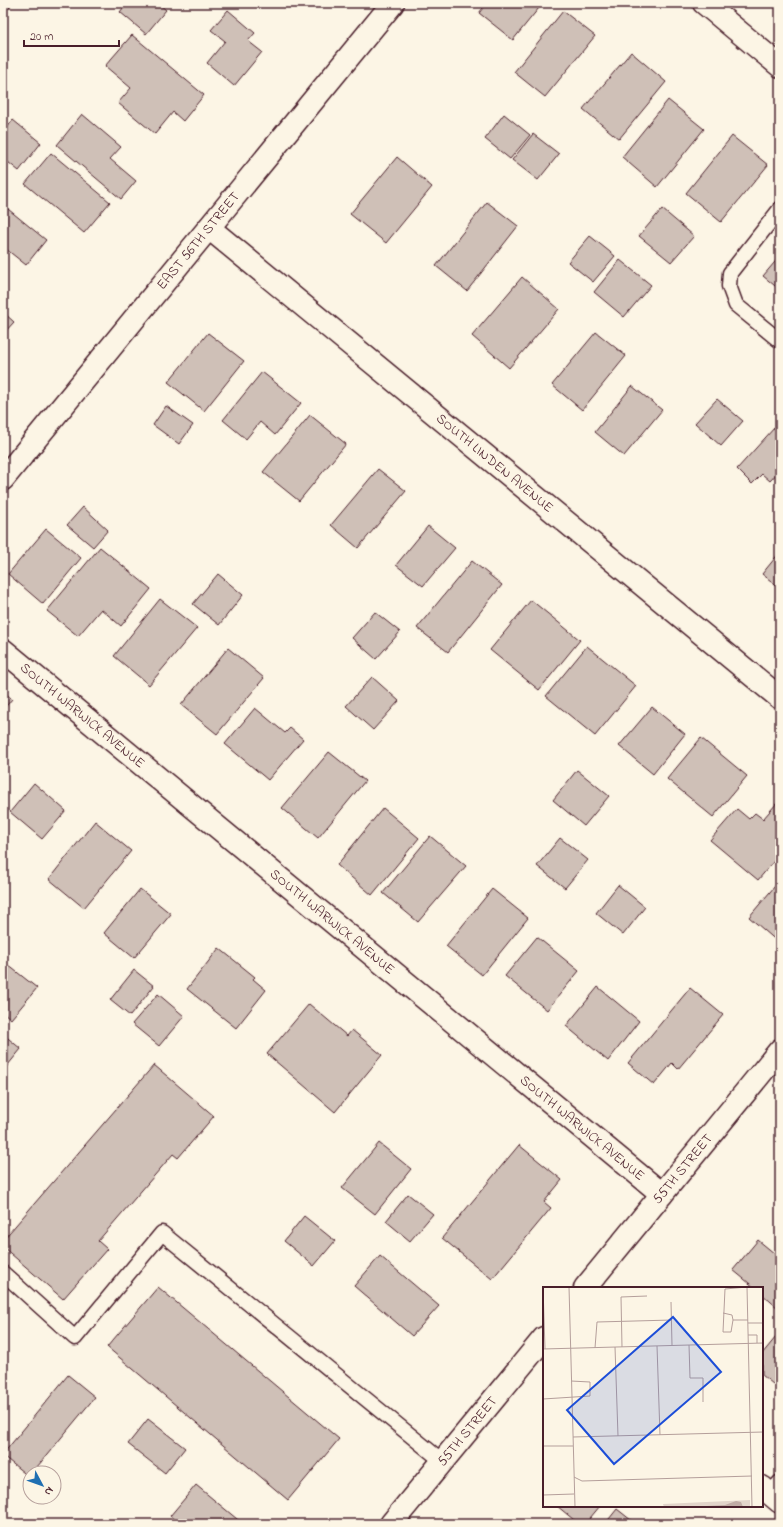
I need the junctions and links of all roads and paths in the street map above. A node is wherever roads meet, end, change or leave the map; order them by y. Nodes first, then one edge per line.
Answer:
1 (393, 3) edge
2 (704, 3) edge
3 (780, 66) edge
4 (780, 209) edge
5 (209, 228) junction
6 (780, 341) edge
7 (3, 479) edge
8 (3, 650) edge
9 (780, 698) edge
10 (780, 1050) edge
11 (662, 1194) junction
12 (3, 1273) edge
13 (586, 1287) edge
14 (543, 1339) edge
15 (442, 1462) junction
16 (391, 1524) edge

1 - 5 street, EAST 56TH STREET
2 - 3 street
4 - 6 lane
5 - 7 street, EAST 56TH STREET
5 - 9 street, SOUTH LINDEN AVENUE
8 - 11 street, SOUTH WARWICK AVENUE
10 - 11 street, 55TH STREET
11 - 13 street, 55TH STREET
12 - 15 lane
14 - 15 street, 55TH STREET
15 - 16 street, 55TH STREET

